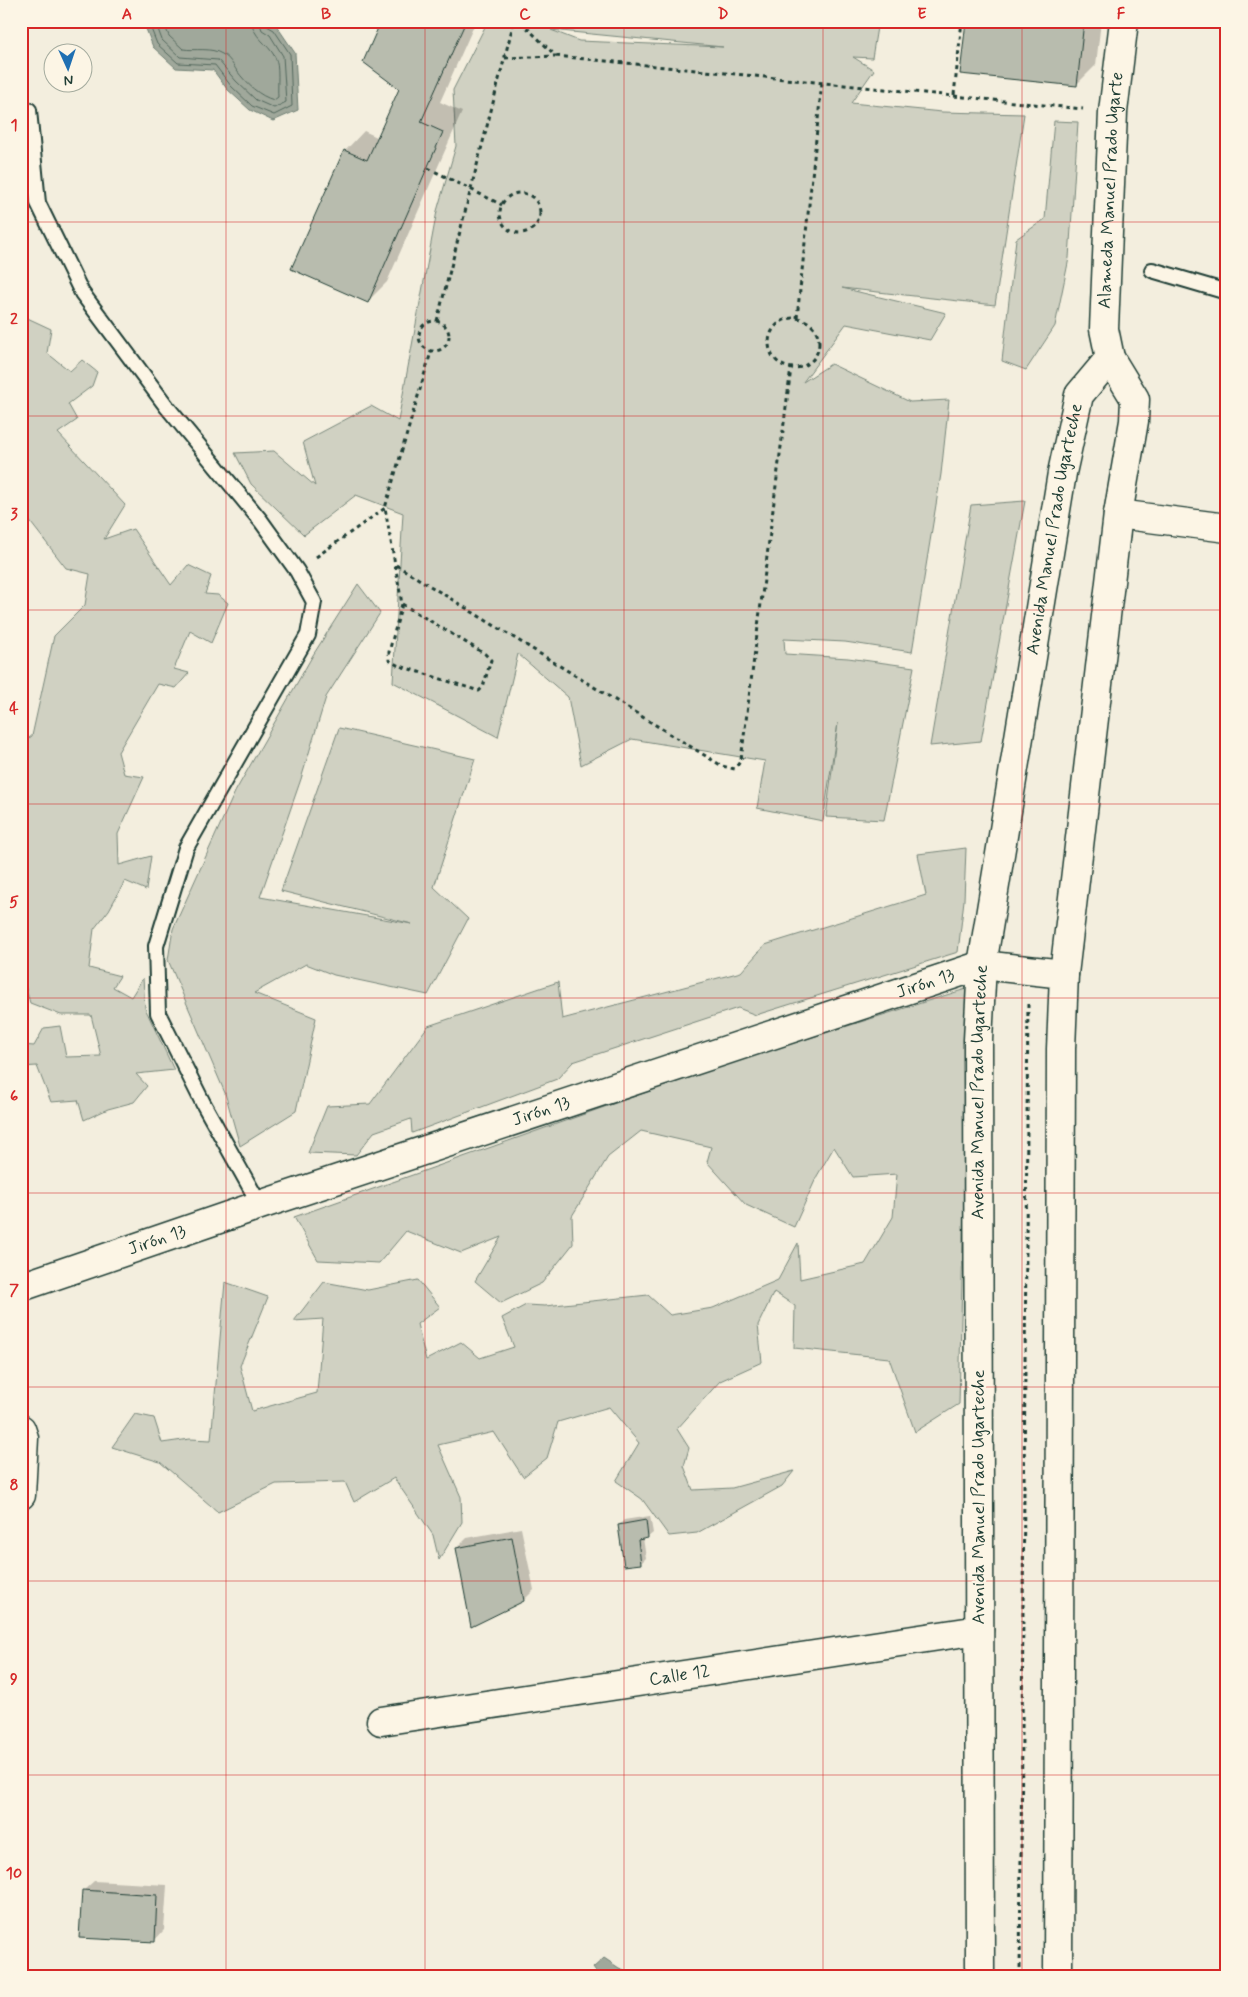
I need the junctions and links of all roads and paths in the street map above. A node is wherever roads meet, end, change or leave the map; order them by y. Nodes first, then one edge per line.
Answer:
1 (514, 21) edge
2 (520, 21) edge
3 (962, 21) edge
4 (1124, 21) edge
5 (556, 56) junction
6 (506, 58) junction
7 (822, 82) junction
8 (954, 95) junction
9 (29, 110) dead end
10 (1113, 112) junction
11 (428, 168) dead end
12 (471, 189) junction
13 (502, 205) junction
14 (1152, 270) dead end
15 (1227, 292) edge
16 (797, 318) junction
17 (438, 321) junction
18 (431, 352) junction
19 (1110, 358) junction
20 (791, 368) junction
21 (385, 508) junction
22 (1118, 514) junction
23 (1227, 528) edge
24 (396, 565) junction
25 (296, 571) junction
26 (402, 604) junction
27 (982, 965) junction
28 (1028, 970) junction
29 (1064, 974) junction
30 (260, 1205) junction
31 (21, 1287) edge
32 (21, 1429) edge
33 (21, 1494) edge
34 (979, 1630) junction
35 (381, 1721) dead end
36 (980, 1976) edge
37 (1020, 1976) edge
38 (1058, 1976) edge

1 - 6 path
2 - 5 path
3 - 8 path
4 - 10 street, Alameda Manuel Prado Ugarte
5 - 6 path
5 - 7 path
6 - 12 path
7 - 8 path
7 - 16 path
8 - 10 path
9 - 25 lane
10 - 19 street, Alameda Manuel Prado Ugarte
11 - 12 path
12 - 13 path
12 - 17 path
13 - 13 path
14 - 15 lane
16 - 20 path
16 - 20 path
17 - 18 path
17 - 18 path
18 - 21 path
19 - 22 street
19 - 27 street, Avenida Manuel Prado Ugarteche
20 - 24 path
21 - 24 path
21 - 25 path
22 - 23 street
22 - 29 street
24 - 26 path
25 - 30 lane
26 - 26 path
27 - 28 street, Jirón 13
27 - 30 street, Jirón 13
27 - 34 street, Avenida Manuel Prado Ugarteche
28 - 29 street, Jirón 13
28 - 37 path
29 - 38 street
30 - 31 street, Jirón 13
32 - 33 street
34 - 35 street, Calle 12
34 - 36 street, Avenida Manuel Prado Ugarteche

